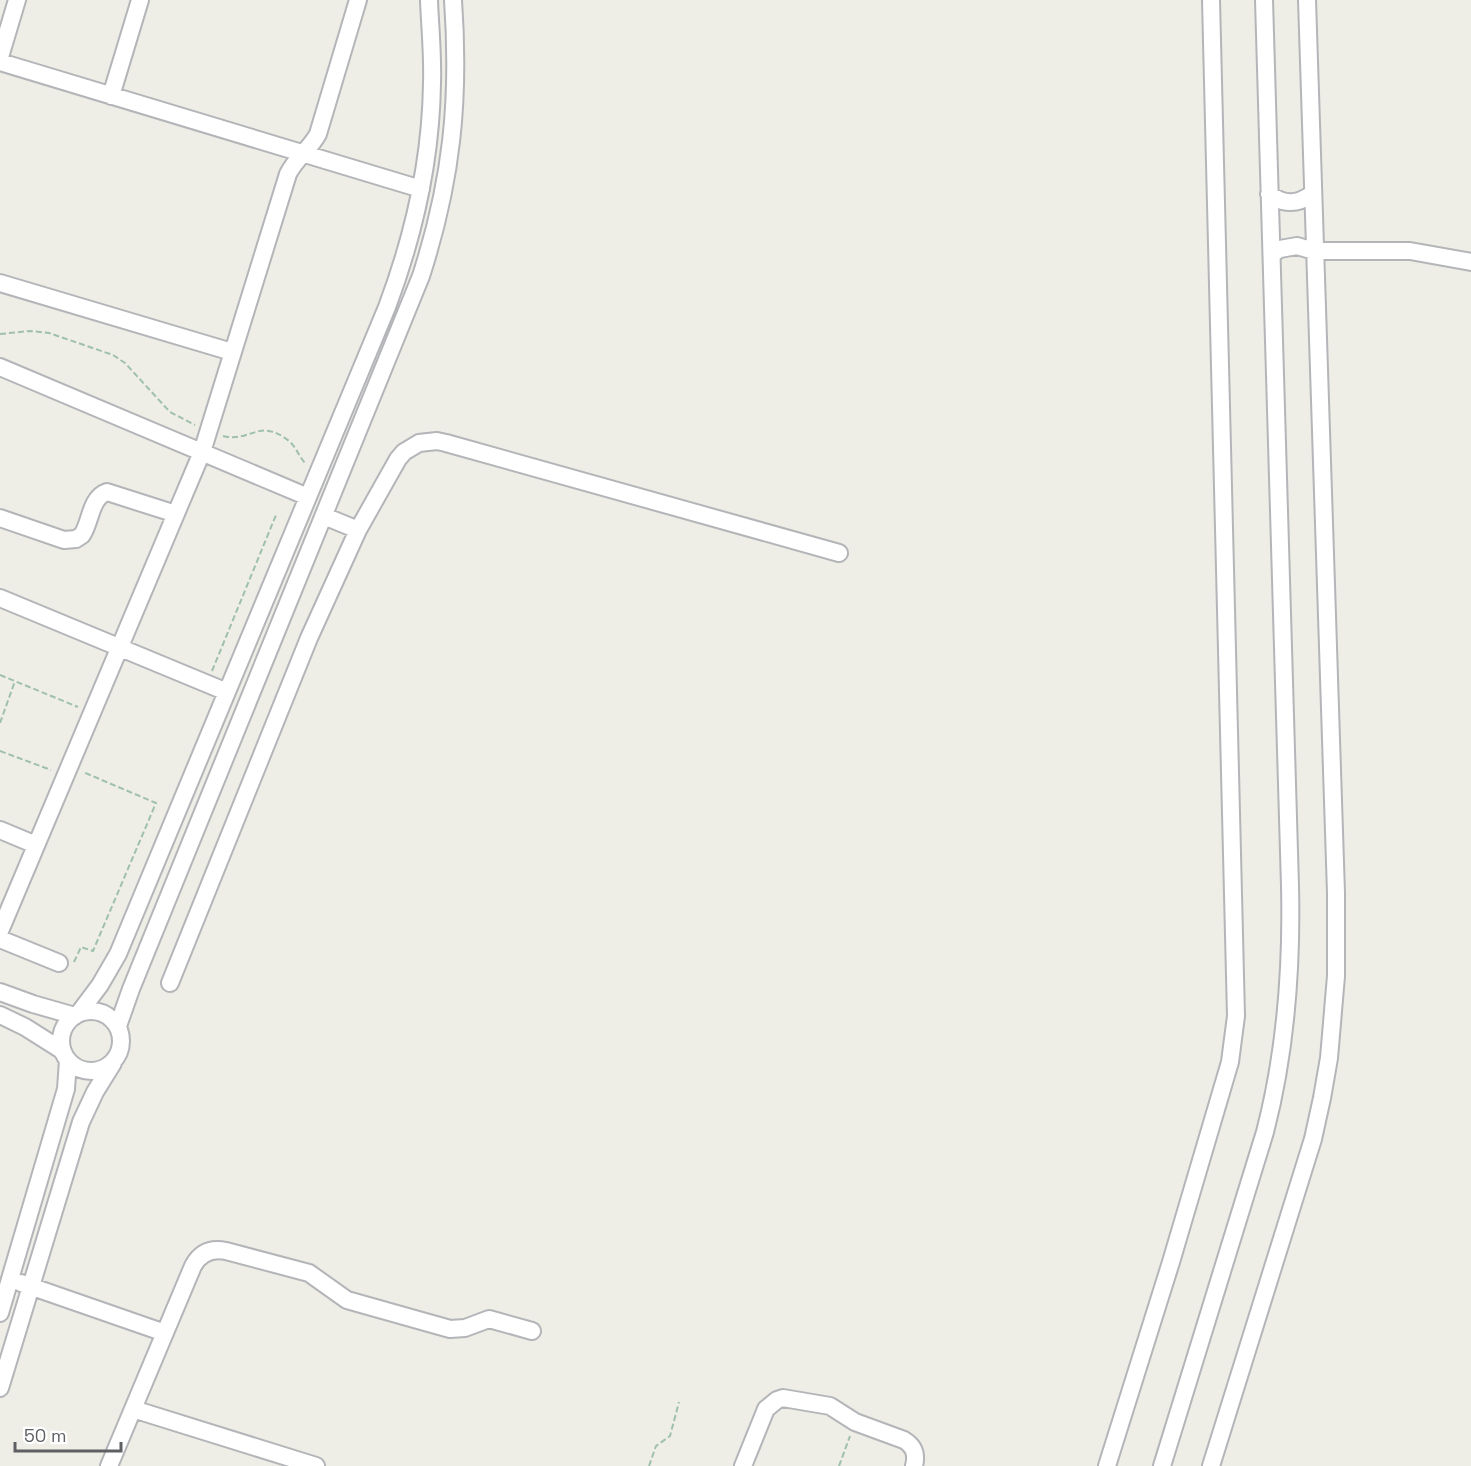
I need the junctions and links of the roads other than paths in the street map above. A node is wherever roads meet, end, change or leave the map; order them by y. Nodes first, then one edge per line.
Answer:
1 (17, 0) edge
2 (140, 0) edge
3 (358, 0) edge
4 (429, 0) edge
5 (453, 0) edge
6 (1211, 0) edge
7 (1264, 0) edge
8 (1307, 0) edge
9 (0, 57) edge
10 (0, 62) edge
11 (111, 96) junction
12 (302, 153) junction
13 (421, 189) junction
14 (1269, 194) junction
15 (1312, 194) junction
16 (1314, 251) junction
17 (1272, 254) junction
18 (1471, 261) edge
19 (0, 283) edge
20 (232, 352) junction
21 (0, 367) edge
22 (202, 452) junction
23 (308, 497) junction
24 (176, 514) junction
25 (324, 516) junction
26 (0, 518) edge
27 (358, 530) junction
28 (839, 553) dead end
29 (0, 598) edge
30 (118, 647) junction
31 (227, 692) junction
32 (0, 830) edge
33 (36, 845) junction
34 (0, 931) edge
35 (0, 939) edge
36 (59, 963) road end
37 (170, 983) dead end
38 (0, 992) edge
39 (0, 1015) edge
40 (76, 1015) junction
41 (118, 1026) junction
42 (65, 1056) junction
43 (113, 1063) junction
44 (5, 1277) edge
45 (31, 1286) junction
46 (0, 1313) edge
47 (532, 1331) dead end
48 (165, 1333) junction
49 (0, 1388) edge
50 (133, 1409) junction
51 (110, 1466) edge
52 (316, 1466) edge
53 (743, 1466) edge
54 (914, 1466) edge
55 (1107, 1466) edge
56 (1162, 1466) edge
57 (1211, 1466) edge

1 - 9 street
2 - 11 street
3 - 12 street
4 - 13 street
5 - 25 street
6 - 55 street
7 - 14 street
8 - 15 street
10 - 11 street
11 - 12 street
12 - 13 street
12 - 20 street
13 - 23 street
14 - 15 street
14 - 17 street
15 - 16 street
16 - 17 street
16 - 18 street
16 - 57 street
17 - 56 street
19 - 20 street
20 - 22 street
21 - 22 street
22 - 23 street
22 - 24 street
23 - 31 street
24 - 26 street
24 - 30 street
25 - 27 street
25 - 41 street
27 - 28 street
27 - 37 street
29 - 30 street
30 - 31 street
30 - 33 street
31 - 40 street
32 - 33 street
33 - 34 street
35 - 36 street
38 - 40 street
39 - 42 street
40 - 41 street
40 - 42 street
41 - 43 street
42 - 43 street
42 - 44 street
43 - 45 street
44 - 45 street
44 - 46 street
45 - 48 street
45 - 49 street
47 - 48 street
48 - 50 street
50 - 51 street
50 - 52 street
53 - 54 street

